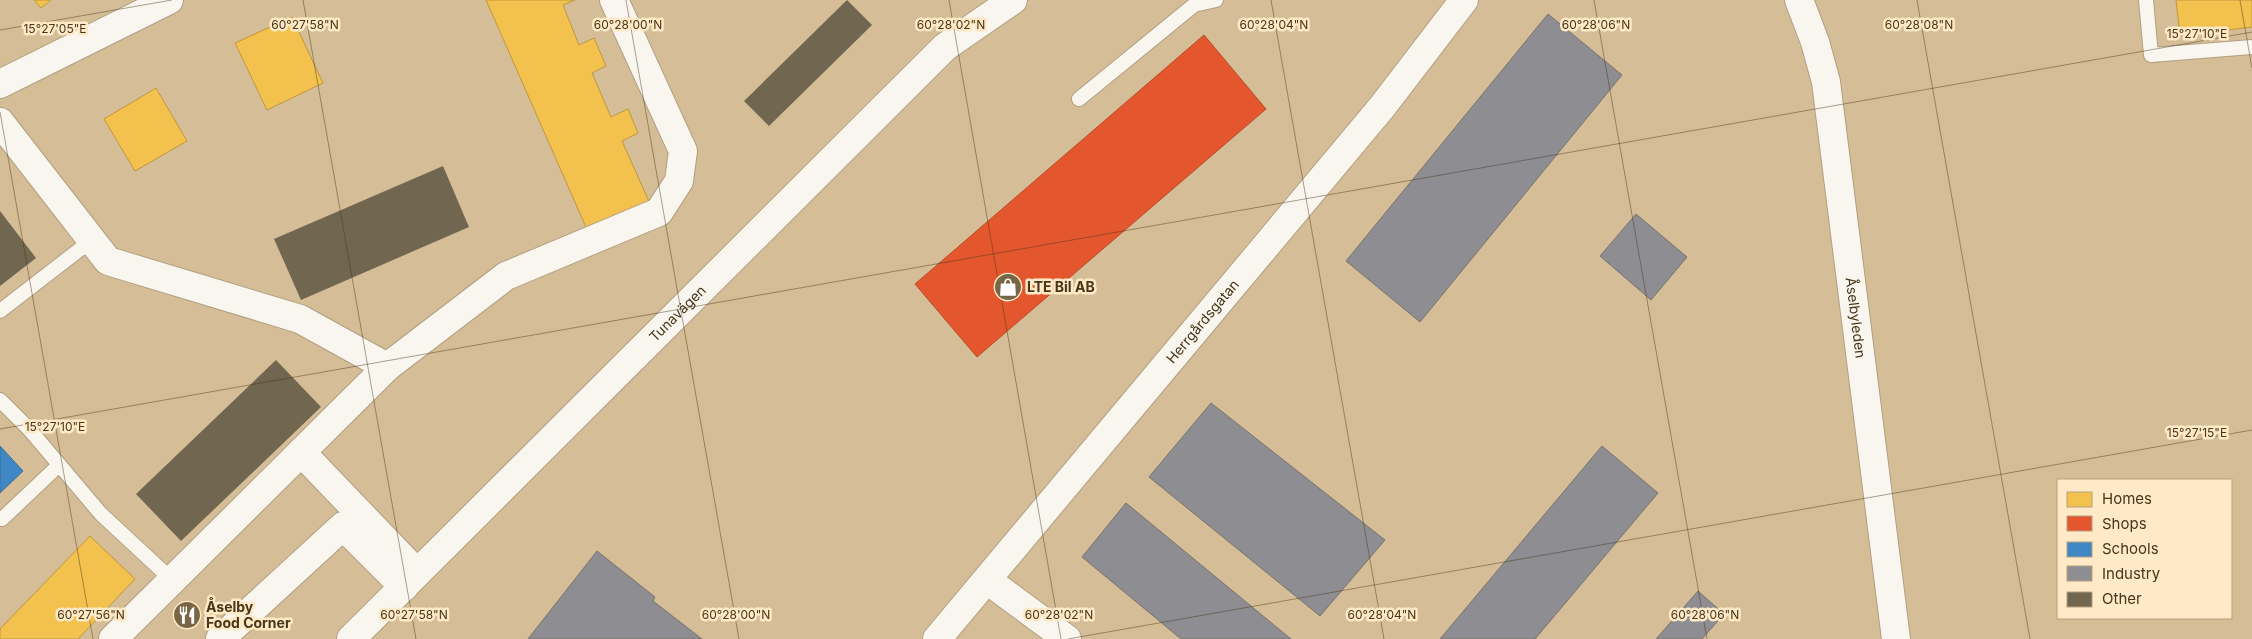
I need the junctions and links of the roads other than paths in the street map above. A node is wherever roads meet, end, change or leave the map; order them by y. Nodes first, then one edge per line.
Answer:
1 (170, 0) edge
2 (614, 0) edge
3 (1013, 0) edge
4 (1216, 0) edge
5 (1464, 0) edge
6 (1799, 0) edge
7 (2146, 0) edge
8 (2252, 46) edge
9 (0, 84) edge
10 (1079, 99) dead end
11 (0, 122) edge
12 (92, 240) junction
13 (0, 311) edge
14 (387, 368) junction
15 (0, 400) edge
16 (301, 452) junction
17 (60, 464) junction
18 (2, 518) dead end
19 (172, 580) junction
20 (411, 580) junction
21 (987, 580) junction
22 (113, 639) edge
23 (220, 639) edge
24 (351, 639) edge
25 (936, 639) edge
26 (1067, 639) edge
27 (1896, 639) edge

1 - 9 street
2 - 14 street
3 - 20 street, Tunavägen
4 - 10 lane
5 - 21 street, Herrgårdsgatan
6 - 27 street, Åselbyleden
7 - 8 lane
11 - 12 street
12 - 13 lane
12 - 14 street
14 - 16 street
15 - 17 lane
16 - 19 street
16 - 20 street
17 - 18 lane
17 - 19 lane
19 - 22 street
20 - 23 street
20 - 24 street, Tunavägen
21 - 25 street, Herrgårdsgatan
21 - 26 street

